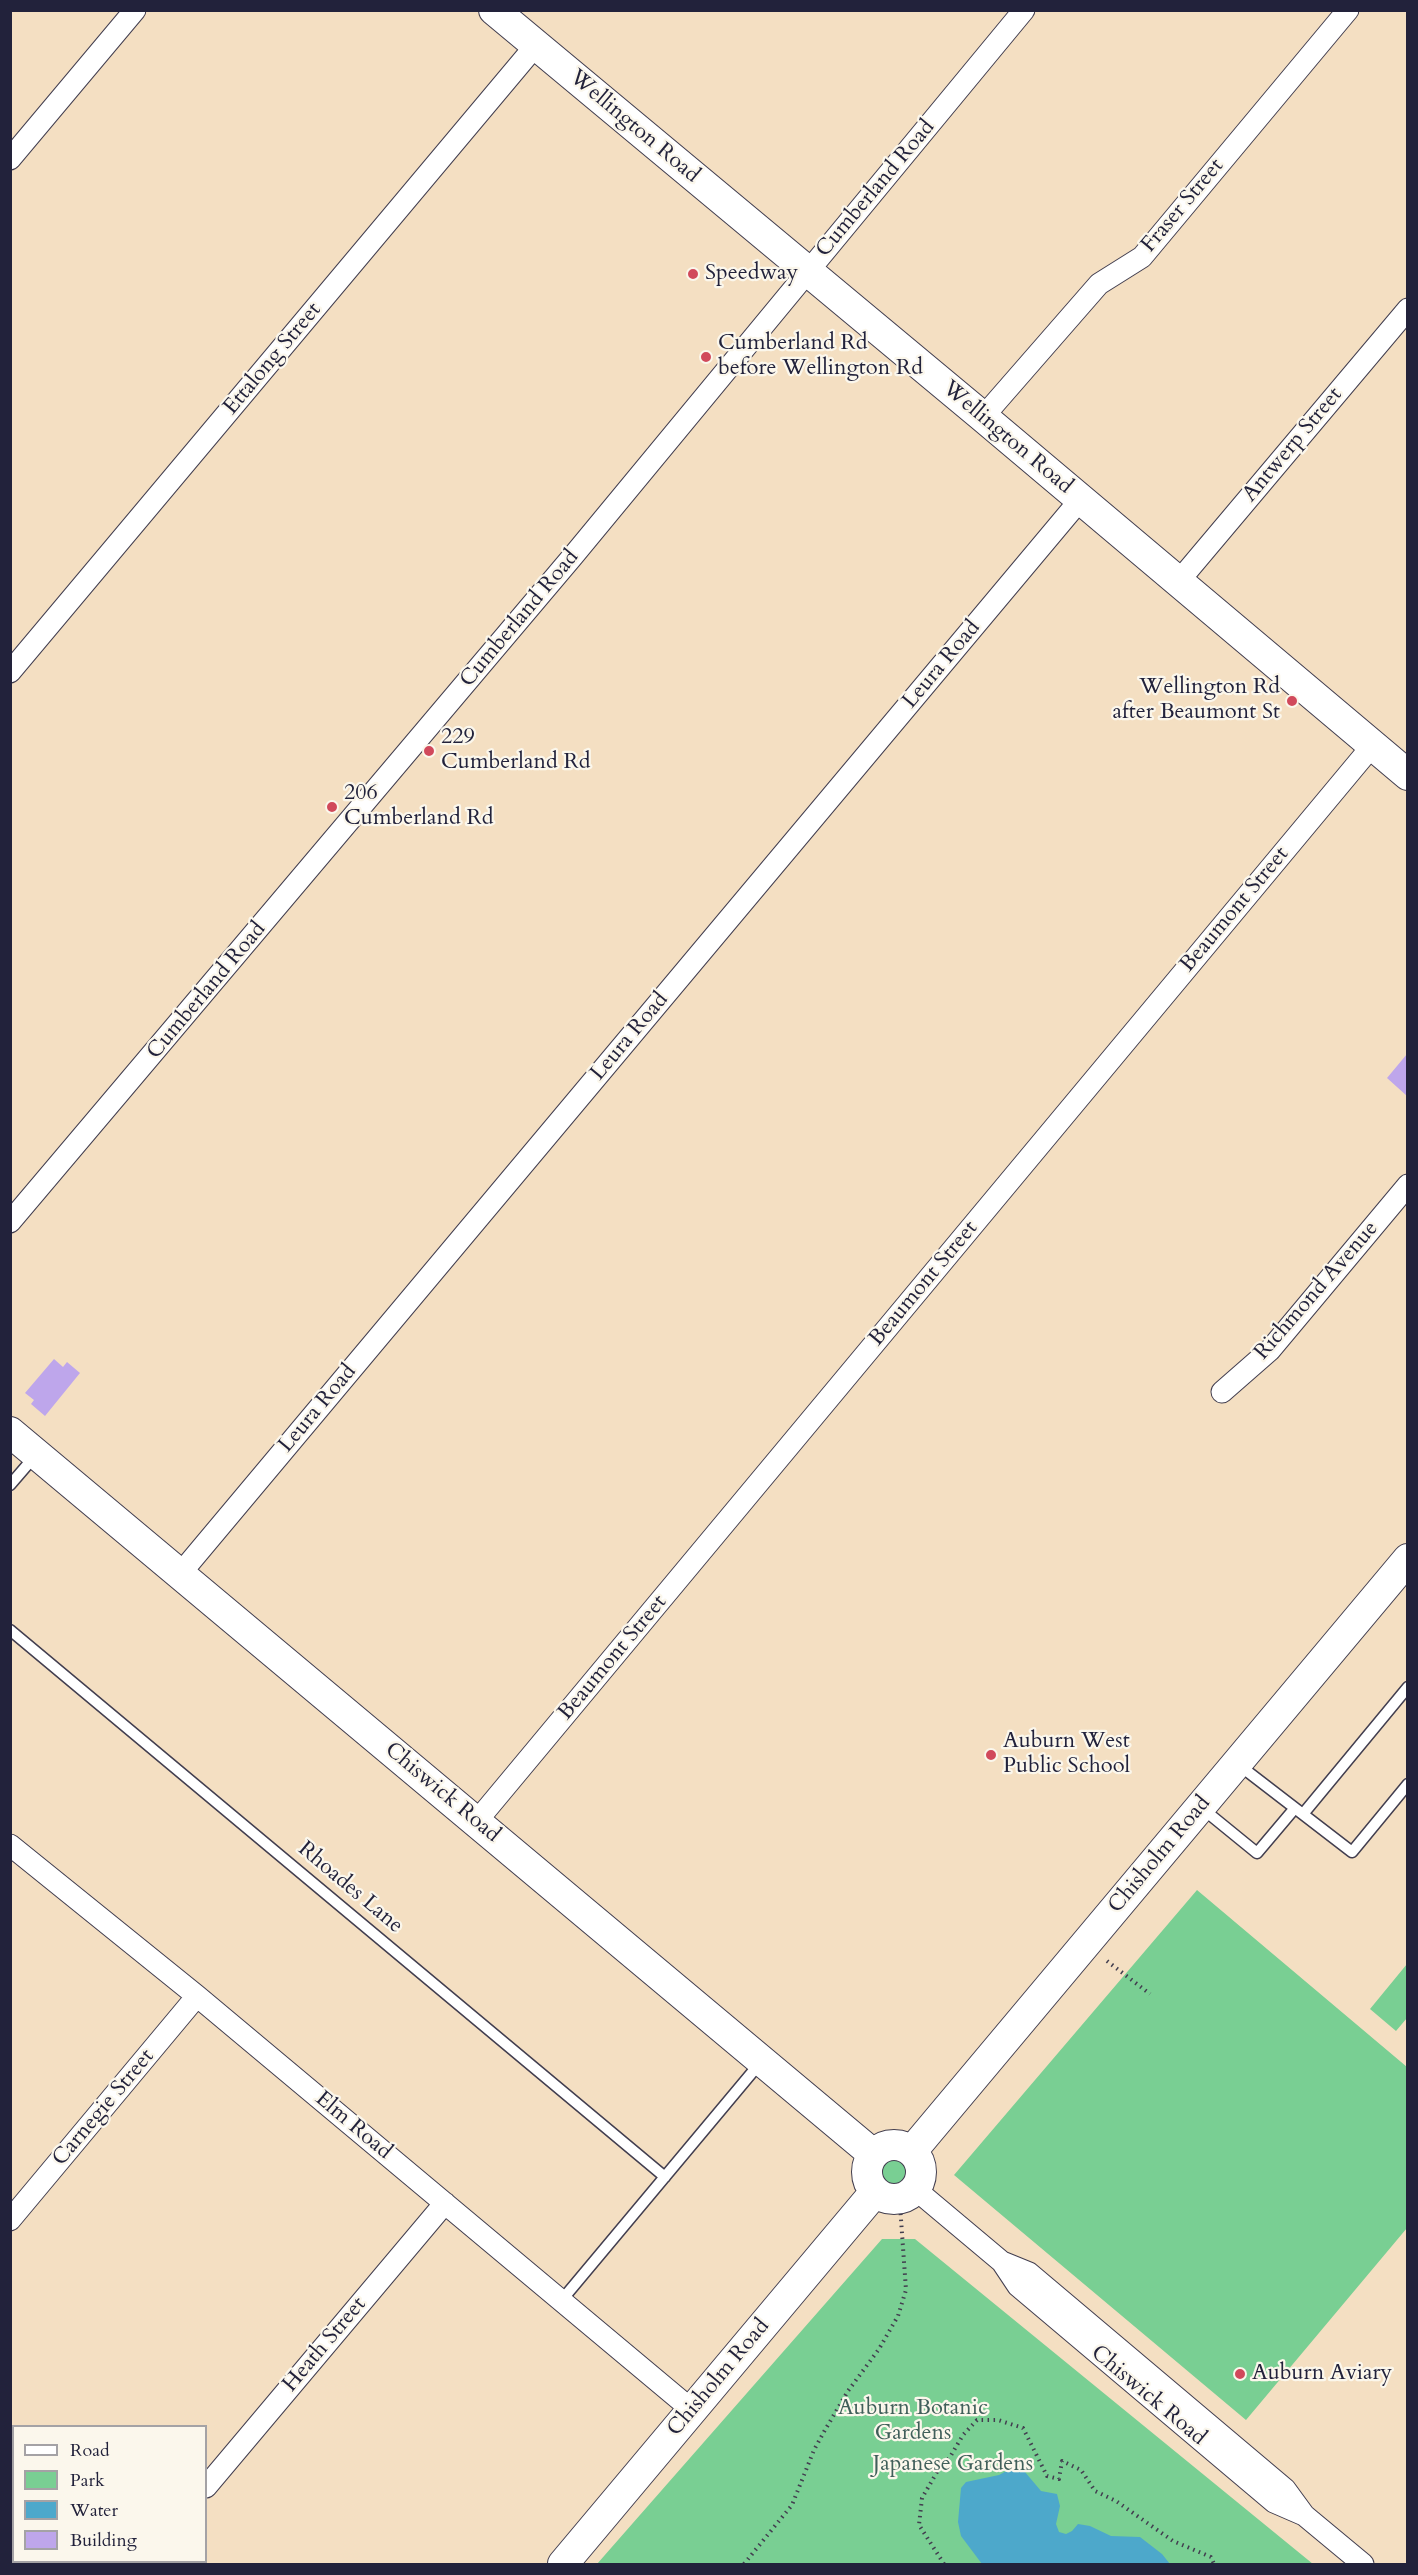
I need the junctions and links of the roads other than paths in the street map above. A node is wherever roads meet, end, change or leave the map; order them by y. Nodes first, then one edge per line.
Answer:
1 (135, 10) edge
2 (1024, 10) edge
3 (1347, 10) edge
4 (511, 16) edge
5 (536, 45) junction
6 (10, 159) edge
7 (809, 271) junction
8 (1407, 309) edge
9 (983, 417) junction
10 (1080, 500) junction
11 (1179, 582) junction
12 (10, 672) edge
13 (1372, 746) junction
14 (1407, 775) edge
15 (1407, 1185) edge
16 (10, 1222) edge
17 (1222, 1392) dead end
18 (10, 1432) edge
19 (37, 1454) junction
20 (10, 1485) edge
21 (1407, 1559) edge
22 (180, 1574) junction
23 (10, 1630) edge
24 (1407, 1687) edge
25 (1237, 1763) junction
26 (1407, 1784) edge
27 (1200, 1807) junction
28 (1299, 1811) junction
29 (476, 1822) junction
30 (10, 1845) edge
31 (197, 1996) junction
32 (763, 2060) junction
33 (912, 2151) junction
34 (873, 2154) junction
35 (665, 2177) junction
36 (896, 2193) junction
37 (445, 2203) junction
38 (10, 2220) edge
39 (561, 2301) junction
40 (692, 2410) junction
41 (207, 2486) edge
42 (563, 2565) edge
43 (1363, 2565) edge

1 - 6 street
2 - 7 street, Cumberland Road
3 - 9 street, Fraser Street
4 - 5 main road, Wellington Road
5 - 7 main road, Wellington Road
5 - 12 street, Ettalong Street
7 - 9 main road, Wellington Road
7 - 16 street, Cumberland Road
8 - 11 street, Antwerp Street
9 - 10 main road, Wellington Road
10 - 11 main road, Wellington Road
10 - 22 street, Leura Road
11 - 13 main road, Wellington Road
13 - 14 main road, Wellington Road
13 - 29 street, Beaumont Street
15 - 17 street, Richmond Avenue
18 - 19 main road, Chiswick Road
19 - 20 lane
19 - 22 main road, Chiswick Road
21 - 25 main road, Chisholm Road
22 - 29 main road, Chiswick Road
23 - 35 lane, Rhoades Lane
24 - 28 lane
25 - 27 main road, Chisholm Road
25 - 28 lane
26 - 28 lane
27 - 28 lane
27 - 33 main road, Chisholm Road
29 - 32 main road, Chiswick Road
30 - 31 street, Elm Road
31 - 37 street, Elm Road
31 - 38 street, Carnegie Street
32 - 34 main road, Chiswick Road
32 - 35 lane
33 - 34 main road
33 - 36 main road
34 - 36 main road
35 - 39 lane
36 - 40 main road, Chisholm Road
36 - 43 street, Chiswick Road
37 - 39 street, Elm Road
37 - 41 street, Heath Street
39 - 40 street, Elm Road
40 - 42 main road, Chisholm Road

